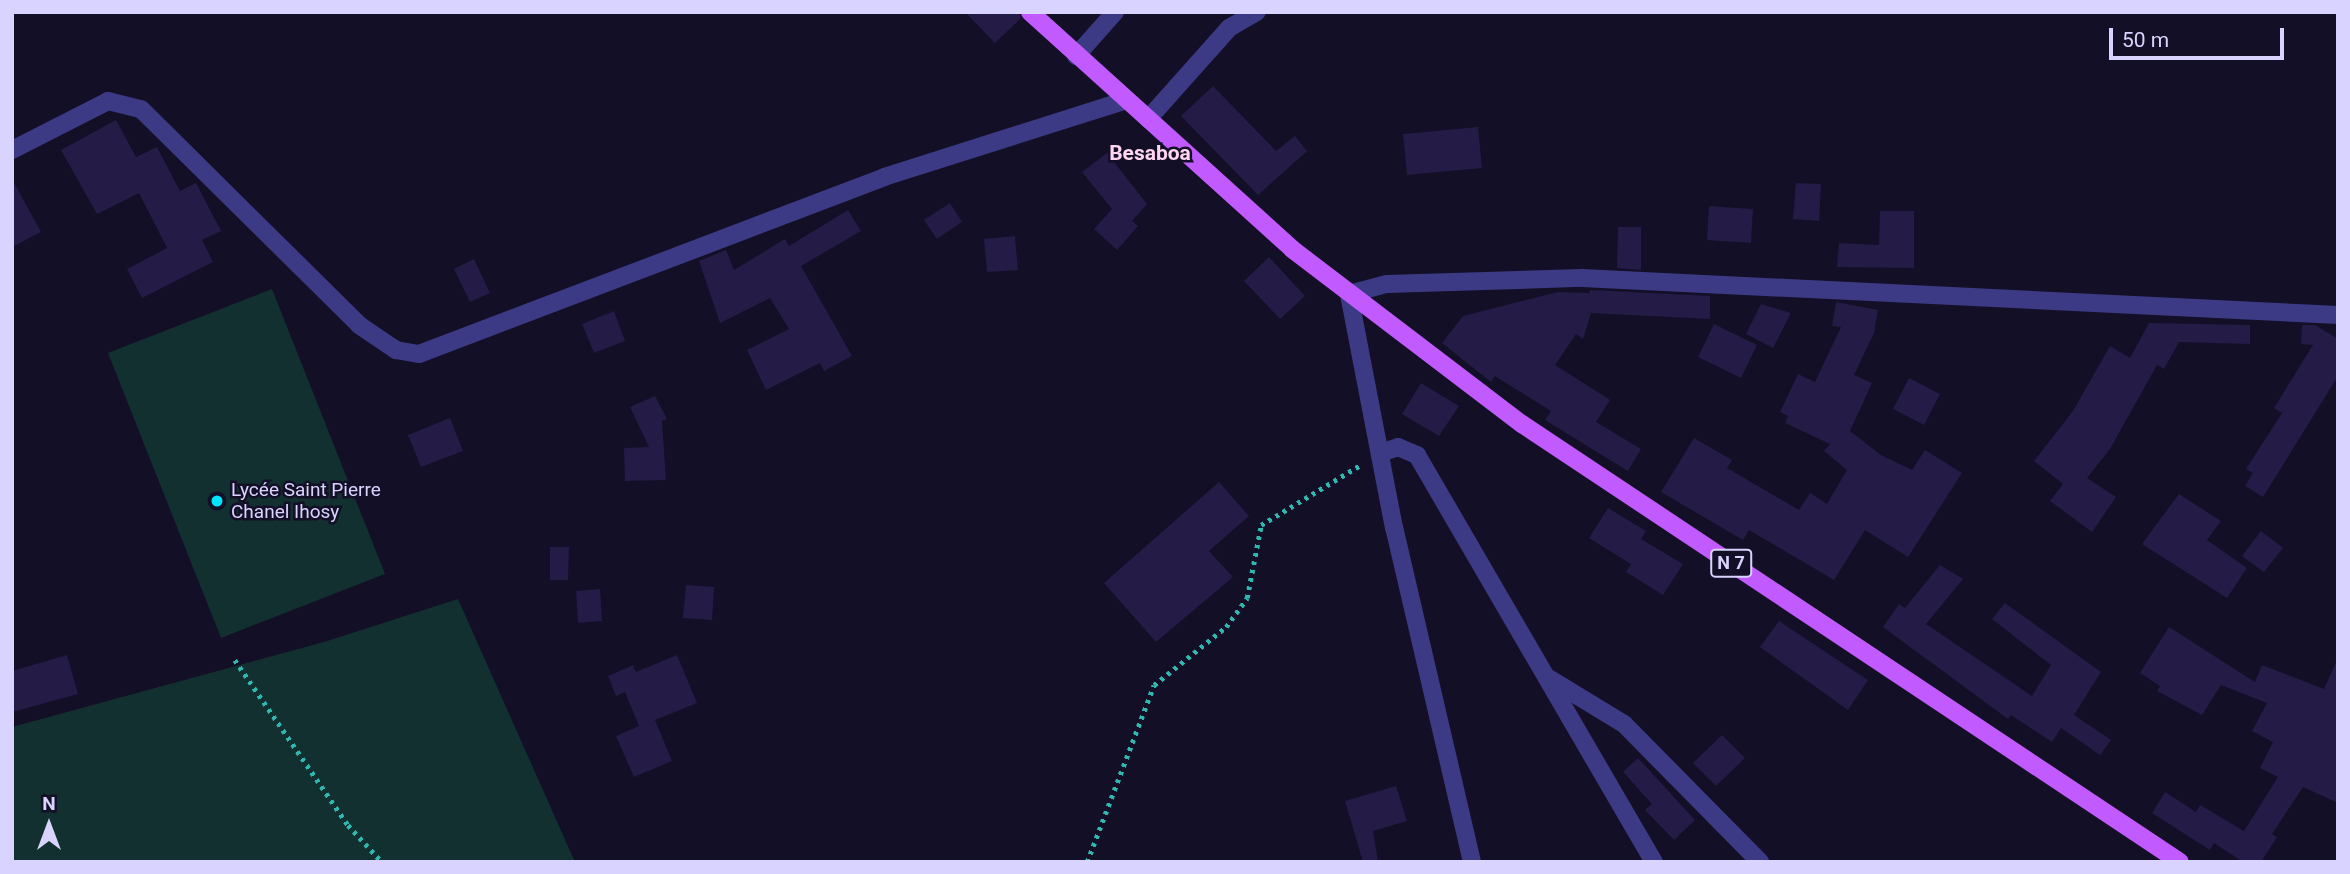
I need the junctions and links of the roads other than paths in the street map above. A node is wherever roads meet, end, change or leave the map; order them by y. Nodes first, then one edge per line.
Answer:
1 (1030, 12) edge
2 (1115, 12) edge
3 (1257, 12) edge
4 (1076, 56) junction
5 (1123, 101) junction
6 (1148, 119) junction
7 (12, 150) edge
8 (1349, 294) junction
9 (2338, 315) edge
10 (1380, 453) junction
11 (1549, 678) junction
12 (1472, 862) edge
13 (1654, 862) edge
14 (1760, 862) edge
15 (2180, 862) edge

1 - 4 main road, N 7
2 - 4 street
3 - 6 street
4 - 5 main road, N 7
5 - 6 main road, N 7
5 - 7 street
6 - 8 main road, N 7
8 - 9 street
8 - 10 street
8 - 15 main road, N 7
10 - 11 street
10 - 12 street
11 - 13 street
11 - 14 street

